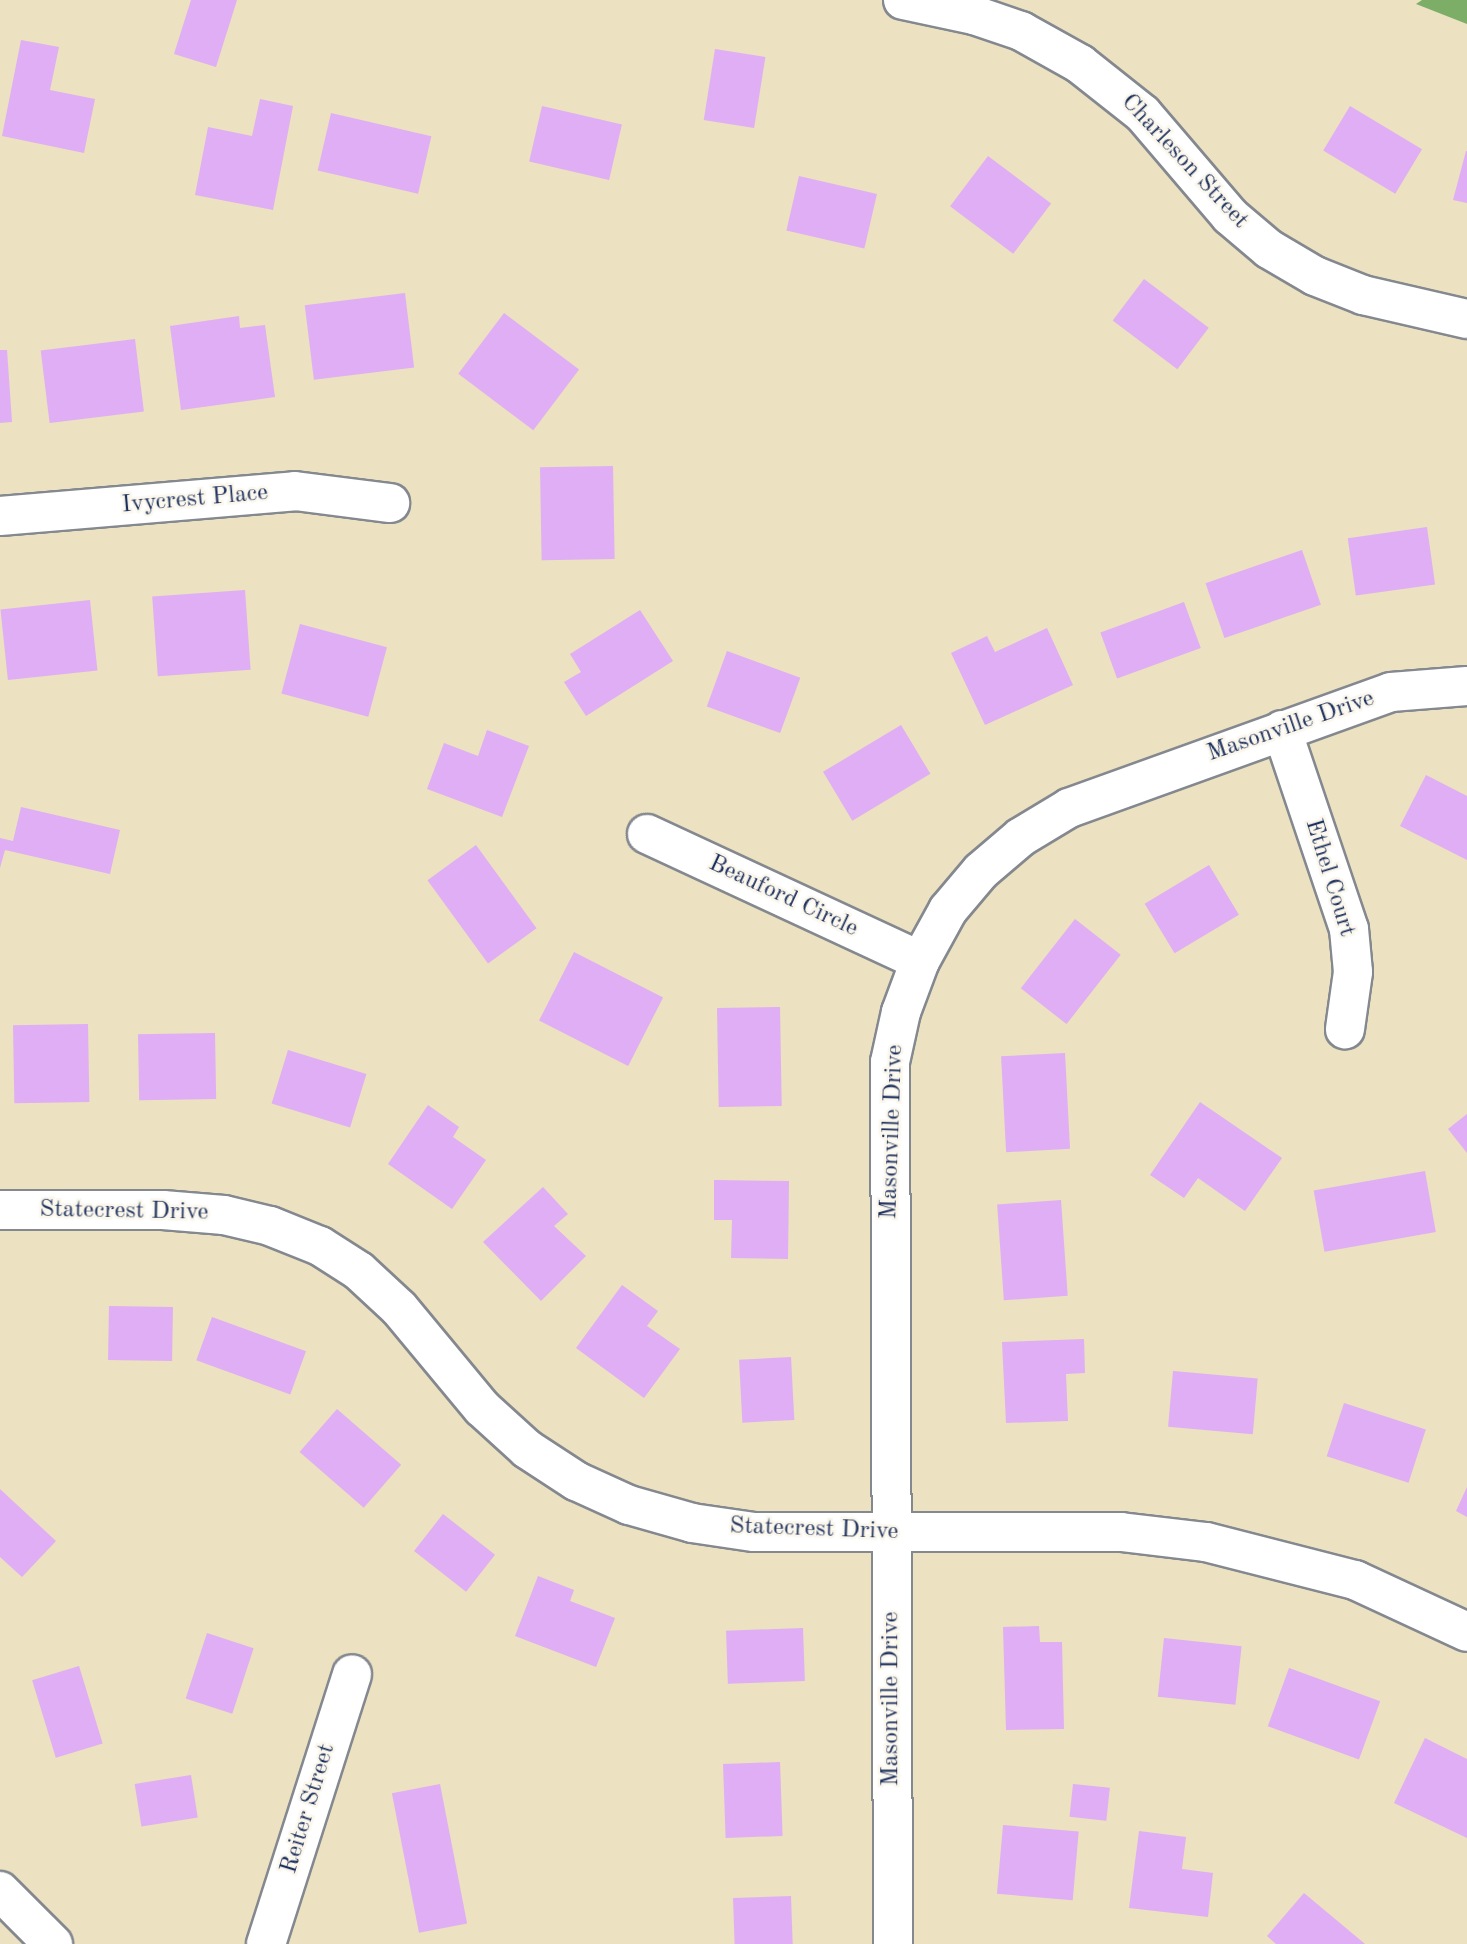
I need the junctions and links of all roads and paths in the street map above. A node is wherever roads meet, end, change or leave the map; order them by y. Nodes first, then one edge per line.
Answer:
1 (903, 0) edge
2 (1467, 319) edge
3 (390, 503) dead end
4 (0, 516) edge
5 (1467, 686) edge
6 (1282, 730) junction
7 (647, 834) dead end
8 (920, 961) junction
9 (1345, 1029) dead end
10 (0, 1210) edge
11 (891, 1532) junction
12 (1467, 1632) edge
13 (352, 1674) dead end
14 (0, 1892) edge
15 (53, 1944) edge
16 (266, 1944) edge
17 (893, 1944) edge

1 - 2 street, Charleson Street
3 - 4 street, Ivycrest Place
5 - 6 street, Masonville Drive
6 - 8 street, Masonville Drive
6 - 9 street, Ethel Court
7 - 8 street, Beauford Circle
8 - 11 street, Masonville Drive
10 - 11 street, Statecrest Drive
11 - 12 street, Statecrest Drive
11 - 17 street, Masonville Drive
13 - 16 street, Reiter Street
14 - 15 street

